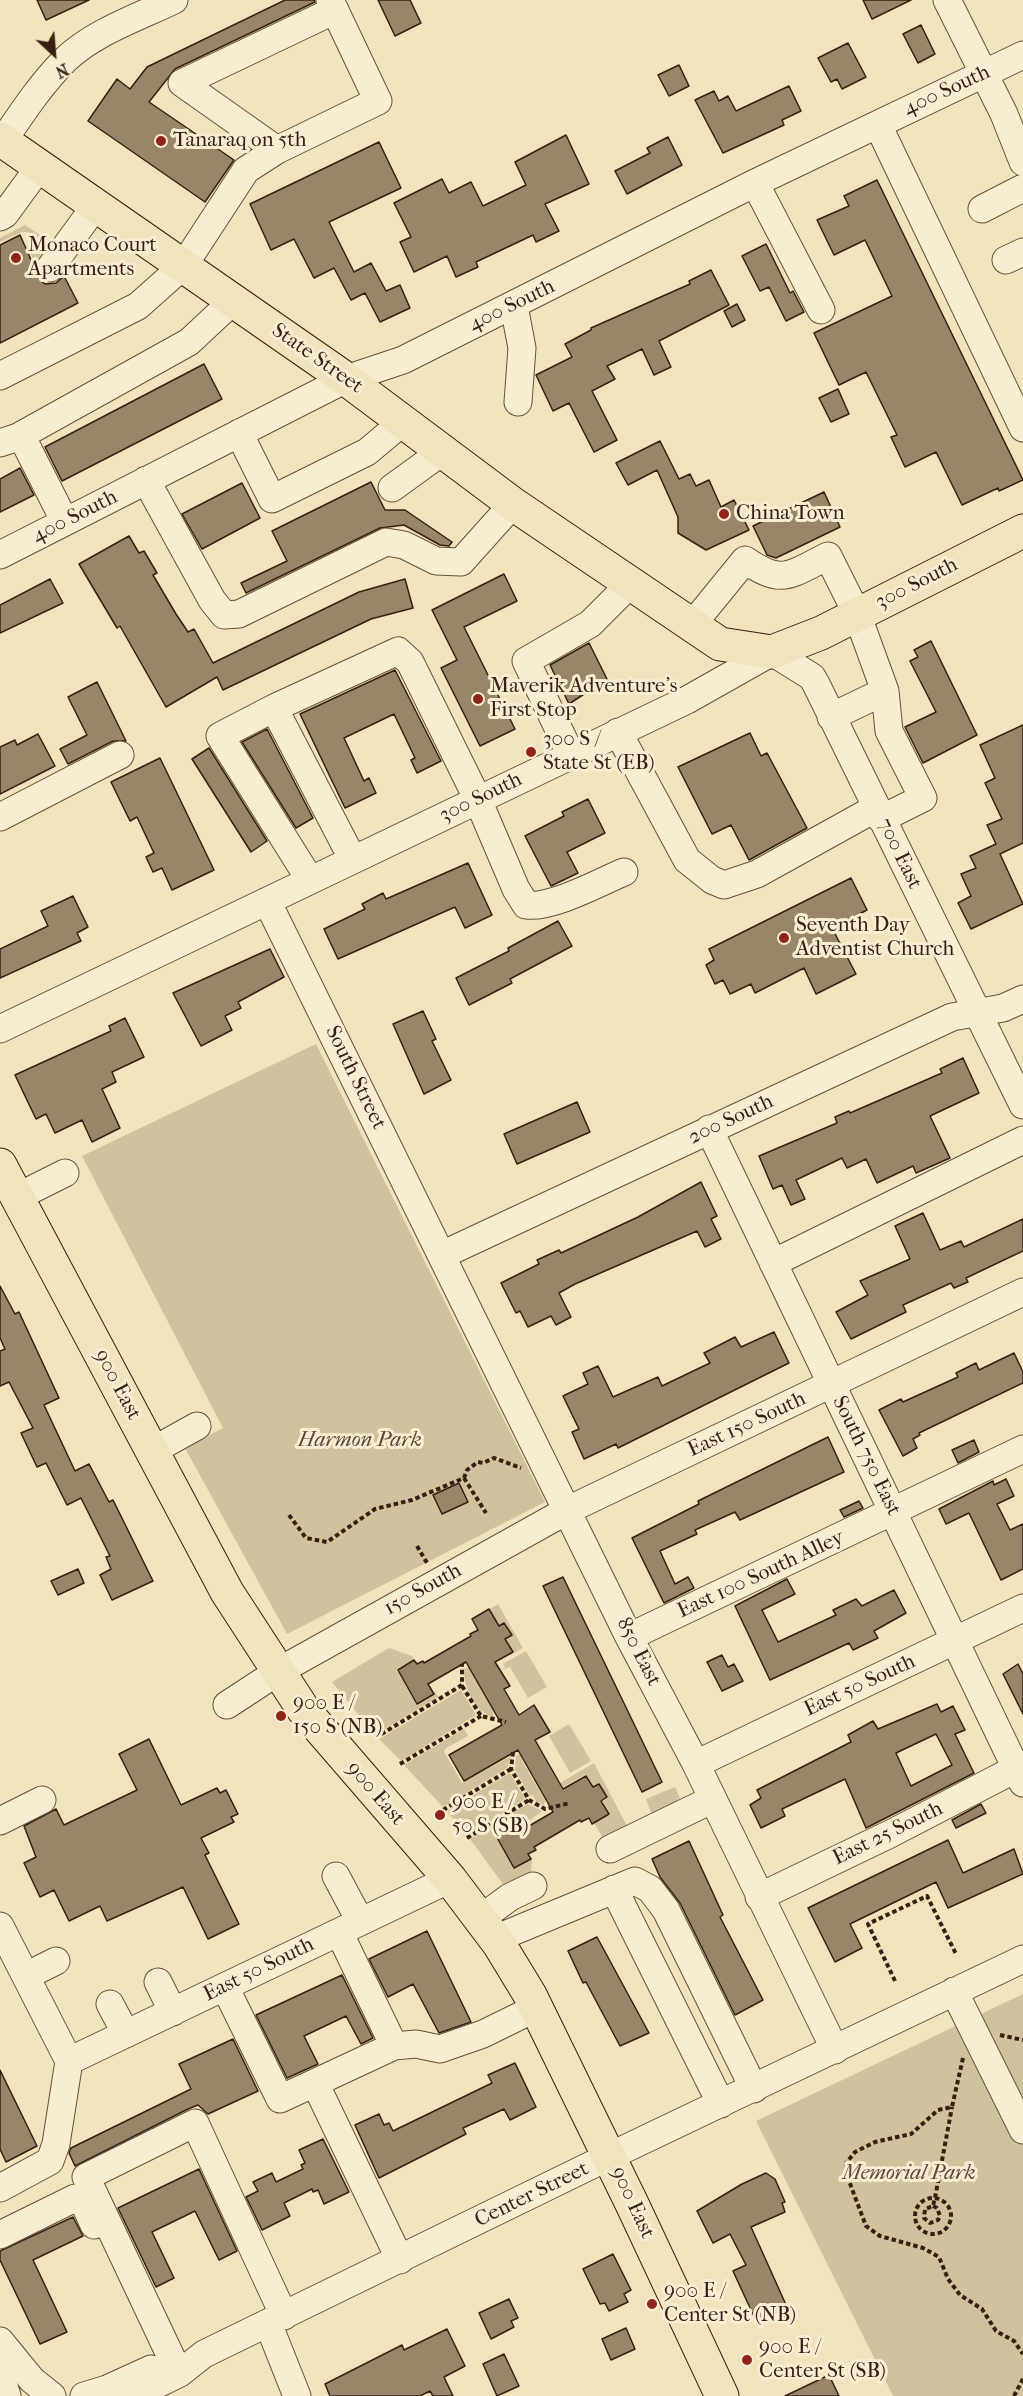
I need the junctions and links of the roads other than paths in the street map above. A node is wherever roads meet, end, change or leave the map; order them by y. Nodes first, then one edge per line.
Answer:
1 (174, 0) edge
2 (947, 0) edge
3 (332, 5) edge
4 (1023, 55) edge
5 (984, 74) junction
6 (878, 124) junction
7 (2, 140) edge
8 (277, 150) junction
9 (1023, 162) edge
10 (40, 166) junction
11 (755, 183) junction
12 (1023, 188) edge
13 (96, 205) junction
14 (982, 209) dead end
15 (0, 217) edge
16 (184, 265) junction
17 (50, 268) dead end
18 (234, 300) junction
19 (514, 306) junction
20 (821, 310) dead end
21 (0, 376) edge
22 (346, 379) junction
23 (518, 402) dead end
24 (404, 422) junction
25 (1023, 429) edge
26 (239, 433) junction
27 (9, 440) edge
28 (443, 451) junction
29 (146, 480) junction
30 (392, 488) dead end
31 (513, 504) junction
32 (65, 522) junction
33 (1021, 538) edge
34 (0, 555) edge
35 (631, 583) junction
36 (857, 614) junction
37 (692, 625) junction
38 (772, 652) junction
39 (885, 691) junction
40 (274, 708) junction
41 (831, 717) junction
42 (618, 732) junction
43 (120, 755) dead end
44 (570, 755) junction
45 (478, 800) junction
46 (879, 813) junction
47 (0, 817) edge
48 (353, 860) junction
49 (624, 872) dead end
50 (310, 880) junction
51 (267, 901) junction
52 (1023, 999) edge
53 (976, 1011) junction
54 (0, 1029) edge
55 (1023, 1105) edge
56 (709, 1129) junction
57 (1023, 1140) edge
58 (0, 1165) edge
59 (65, 1173) dead end
60 (17, 1197) junction
61 (442, 1255) junction
62 (774, 1263) junction
63 (1023, 1292) edge
64 (832, 1385) junction
65 (196, 1426) dead end
66 (1023, 1449) edge
67 (152, 1451) junction
68 (568, 1510) junction
69 (893, 1512) junction
70 (1023, 1608) edge
71 (629, 1636) junction
72 (956, 1641) junction
73 (279, 1671) junction
74 (227, 1705) dead end
75 (696, 1764) junction
76 (1021, 1772) edge
77 (713, 1799) junction
78 (42, 1800) dead end
79 (0, 1821) edge
80 (610, 1849) dead end
81 (336, 1876) dead end
82 (450, 1878) junction
83 (533, 1886) dead end
84 (614, 1889) junction
85 (759, 1897) junction
86 (0, 1926) edge
87 (350, 1927) junction
88 (487, 1929) junction
89 (1023, 1959) edge
90 (56, 1961) dead end
91 (26, 1976) junction
92 (158, 1982) dead end
93 (225, 1986) junction
94 (954, 1991) junction
95 (110, 2004) dead end
96 (536, 2008) junction
97 (173, 2012) junction
98 (126, 2034) junction
99 (394, 2046) junction
100 (835, 2050) junction
101 (69, 2061) junction
102 (315, 2083) junction
103 (754, 2089) junction
104 (721, 2104) junction
105 (1023, 2130) edge
106 (610, 2156) junction
107 (0, 2188) edge
108 (0, 2235) edge
109 (400, 2260) junction
110 (276, 2320) junction
111 (0, 2341) edge
112 (204, 2354) junction
113 (166, 2362) junction
114 (0, 2374) edge
115 (7, 2396) edge
116 (52, 2396) edge
117 (84, 2396) edge
118 (133, 2396) edge
119 (297, 2396) edge
120 (722, 2396) edge

1 - 7 street
2 - 5 street
3 - 8 street
3 - 8 street
4 - 5 street, 400 South
5 - 6 street, 400 South
5 - 9 street
6 - 11 street, 400 South
6 - 25 street
7 - 10 main road, State Street
8 - 16 street
10 - 13 main road, State Street
10 - 15 street
11 - 19 street, 400 South
11 - 20 street
12 - 14 street
13 - 16 main road, State Street
13 - 17 street
16 - 18 main road, State Street
16 - 21 street
18 - 22 main road, State Street
18 - 27 street
19 - 22 street, 400 South
19 - 23 street
22 - 24 main road, State Street
22 - 26 street, 400 South
24 - 26 street
24 - 28 main road, State Street
26 - 29 street, 400 South
27 - 32 street
28 - 30 street
28 - 31 main road, State Street
29 - 31 street
29 - 32 street, 400 South
31 - 35 main road, State Street
32 - 34 street, 400 South
33 - 36 main road, 300 South
35 - 37 main road, State Street
35 - 44 street
36 - 37 street
36 - 38 main road, 300 South
36 - 39 street
37 - 38 main road, State Street
38 - 41 street, 700 East
38 - 42 street, 300 South
39 - 41 street
39 - 46 street
40 - 45 street
40 - 48 street
40 - 50 street
41 - 46 street, 700 East
42 - 44 street, 300 South
42 - 46 street
43 - 47 street
44 - 45 street, 300 South
45 - 48 street, 300 South
45 - 49 street
46 - 53 street, 700 East
48 - 50 street, 300 South
50 - 51 street, 300 South
51 - 54 street, 300 South
51 - 61 street, South Street
52 - 53 street, 200 South
53 - 55 street, 700 East
53 - 56 street, 200 South
56 - 61 street, 200 South
56 - 62 street, South 750 East
57 - 62 street
58 - 60 main road, 900 East
59 - 60 street
60 - 67 main road, 900 East
61 - 68 street, 850 East
62 - 64 street, South 750 East
63 - 64 street, East 150 South
64 - 68 street, East 150 South
64 - 69 street, South 750 East
65 - 67 street
66 - 69 street, East 100 South Alley
67 - 73 main road, 900 East
68 - 71 street, 850 East
68 - 73 street, 150 South
69 - 71 street, East 100 South Alley
69 - 72 street, South 750 East
70 - 72 street, East 50 South
71 - 75 street, 850 East
72 - 75 street, East 50 South
72 - 76 street, South 750 East
73 - 74 street, 150 South
73 - 82 main road, 900 East
75 - 77 street, 850 East
76 - 85 street, East 25 South
77 - 80 street
77 - 85 street, 850 East
78 - 79 street
81 - 87 street
82 - 87 street, East 50 South
82 - 88 main road, 900 East
83 - 88 street
84 - 88 street
84 - 103 street
84 - 104 street
85 - 100 street, 850 East
86 - 91 street
87 - 93 street, East 50 South
87 - 99 street
88 - 96 main road, 900 East
89 - 94 street, Center Street
90 - 91 street
91 - 101 street
92 - 97 street
93 - 97 street, East 50 South
93 - 102 street
94 - 100 street, Center Street
94 - 105 street
95 - 98 street
96 - 99 street
96 - 106 main road, 900 East
97 - 98 street, East 50 South
98 - 101 street, East 50 South
99 - 102 street
100 - 103 street, Center Street
101 - 107 street
102 - 109 street
103 - 104 street, Center Street
104 - 106 street, Center Street
106 - 109 street, Center Street
106 - 120 main road, 900 East
108 - 113 street
109 - 110 street, Center Street
110 - 112 street, Center Street
110 - 113 street
110 - 119 street
111 - 116 street
112 - 113 street, Center Street
112 - 118 street, Center Street
113 - 117 street, Center Street
114 - 115 street

